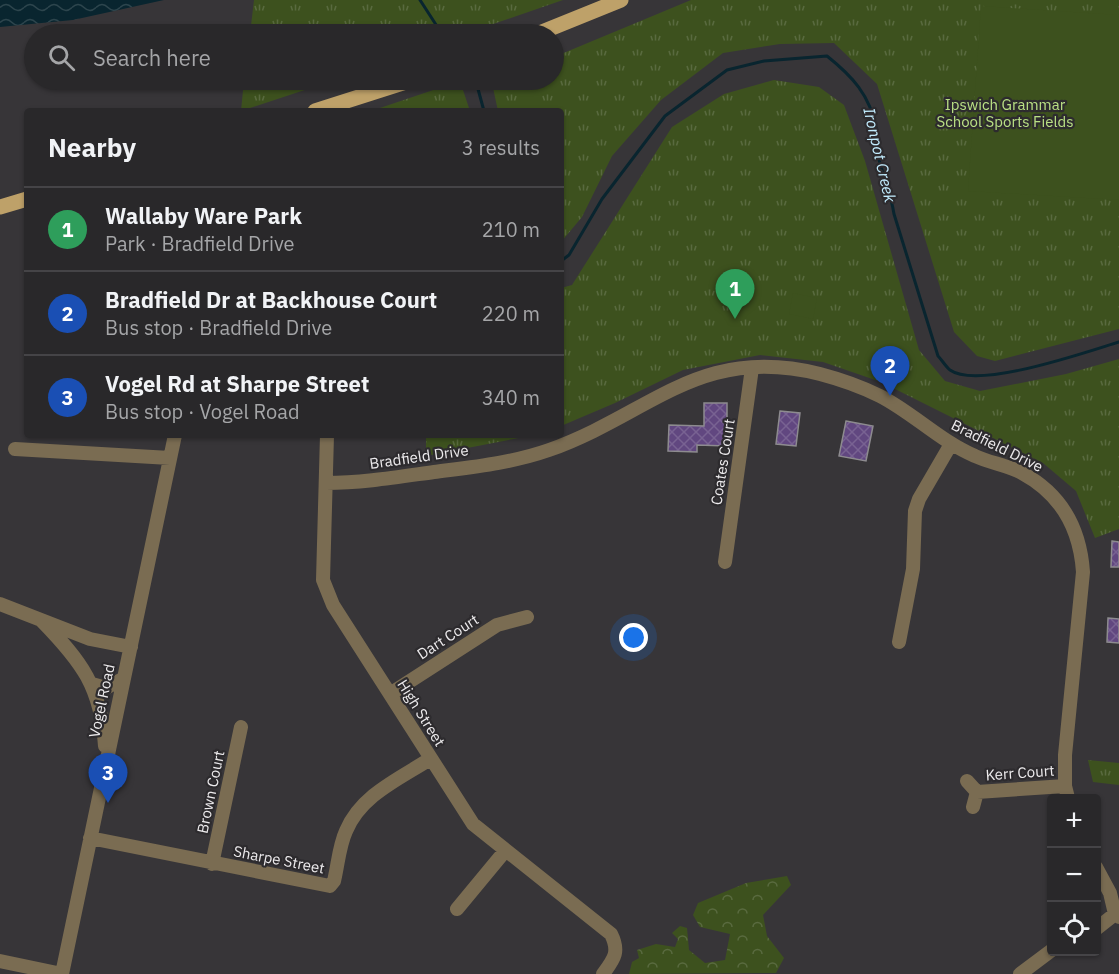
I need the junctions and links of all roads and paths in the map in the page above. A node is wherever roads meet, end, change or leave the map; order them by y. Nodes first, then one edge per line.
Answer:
1 (621, 0) edge
2 (562, 24) edge
3 (381, 90) edge
4 (324, 108) edge
5 (24, 200) edge
6 (0, 207) edge
7 (752, 368) junction
8 (174, 438) edge
9 (327, 438) edge
10 (951, 444) junction
11 (15, 449) dead end
12 (170, 458) junction
13 (326, 483) junction
14 (725, 562) dead end
15 (0, 604) edge
16 (527, 617) dead end
17 (42, 621) junction
18 (90, 639) junction
19 (899, 642) dead end
20 (131, 647) junction
21 (77, 658) junction
22 (124, 678) junction
23 (92, 684) junction
24 (390, 694) junction
25 (241, 727) dead end
26 (430, 759) junction
27 (106, 765) junction
28 (967, 781) dead end
29 (977, 792) junction
30 (1067, 792) edge
31 (973, 807) dead end
32 (90, 838) junction
33 (505, 851) junction
34 (212, 864) junction
35 (1101, 876) edge
36 (457, 909) dead end
37 (1117, 916) edge
38 (1101, 926) edge
39 (1047, 954) edge
40 (0, 961) edge
41 (62, 974) edge
42 (603, 974) edge
43 (1020, 974) edge

1 - 2 main road
3 - 4 main road
5 - 6 main road
7 - 10 street, Bradfield Drive
7 - 13 street, Bradfield Drive
7 - 14 street, Coates Court
8 - 12 street, Vogel Road
9 - 13 street, High Street
10 - 19 street
10 - 30 street, Bradfield Drive
11 - 12 street
12 - 20 street, Vogel Road
13 - 24 street, High Street
15 - 17 street
16 - 24 street, Dart Court
17 - 18 street
17 - 21 street
18 - 20 street
18 - 21 street
20 - 22 street, Vogel Road
21 - 23 street
22 - 23 street
22 - 27 street, Vogel Road
23 - 27 street
24 - 26 street, High Street
25 - 34 street, Brown Court
26 - 33 street, High Street
26 - 34 street, Sharpe Street
27 - 32 street, Vogel Road
28 - 29 street, Kerr Court
29 - 30 street, Kerr Court
29 - 31 street, Kerr Court
32 - 34 street, Sharpe Street
32 - 41 street, Vogel Road
33 - 36 street
33 - 42 street, High Street
35 - 37 street
37 - 38 street
39 - 43 street
40 - 41 street

